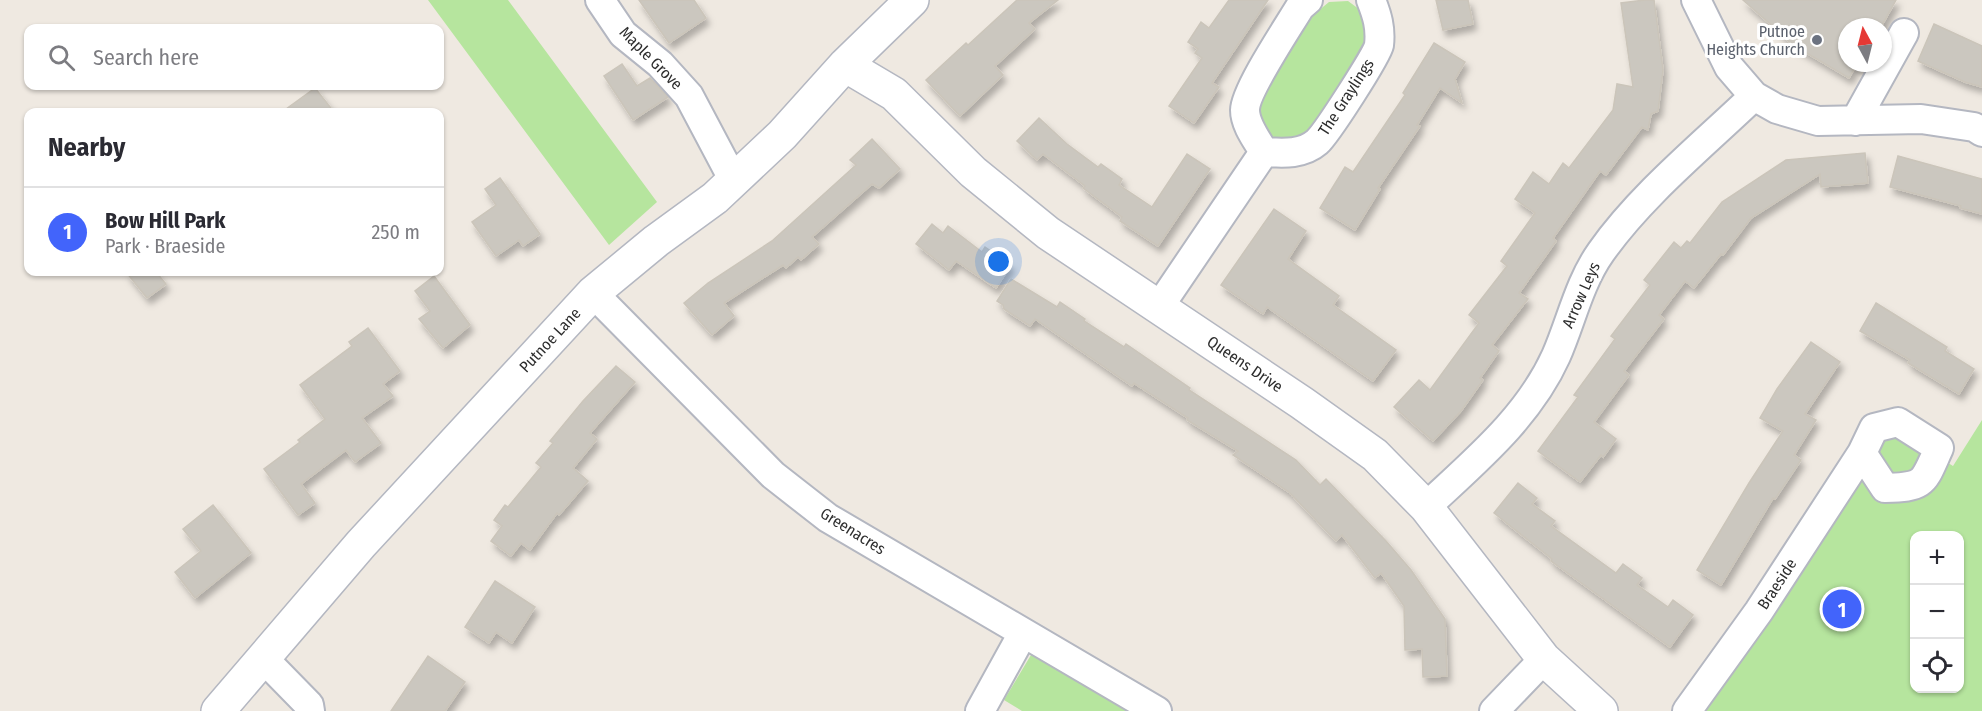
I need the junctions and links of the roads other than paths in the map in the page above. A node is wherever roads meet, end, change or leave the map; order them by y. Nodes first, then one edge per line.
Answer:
1 (600, 0) edge
2 (912, 0) edge
3 (1308, 0) edge
4 (1371, 0) edge
5 (1696, 0) edge
6 (1904, 33) dead end
7 (845, 65) junction
8 (1754, 96) junction
9 (1855, 121) junction
10 (1982, 132) edge
11 (1264, 152) junction
12 (734, 180) junction
13 (593, 293) junction
14 (1159, 307) junction
15 (1863, 453) dead end
16 (1426, 507) junction
17 (1023, 633) junction
18 (263, 658) junction
19 (1544, 659) junction
20 (986, 709) edge
21 (218, 711) edge
22 (310, 711) edge
23 (1157, 711) edge
24 (1494, 711) edge
25 (1601, 711) edge
26 (1687, 711) edge

1 - 12 street, Maple Grove
2 - 7 street, Putnoe Lane
3 - 11 street
4 - 11 street, The Graylings
5 - 8 street
6 - 9 street
7 - 12 street, Putnoe Lane
7 - 14 street, Queens Drive
8 - 9 street
8 - 16 street, Arrow Leys
9 - 10 street
11 - 14 street
12 - 13 street, Putnoe Lane
13 - 17 street, Greenacres
13 - 18 street, Putnoe Lane
14 - 16 street, Queens Drive
15 - 26 street, Braeside
16 - 19 street, Queens Drive
17 - 20 street
17 - 23 street, Greenacres
18 - 21 street, Putnoe Lane
18 - 22 street
19 - 24 street
19 - 25 street, Queens Drive

